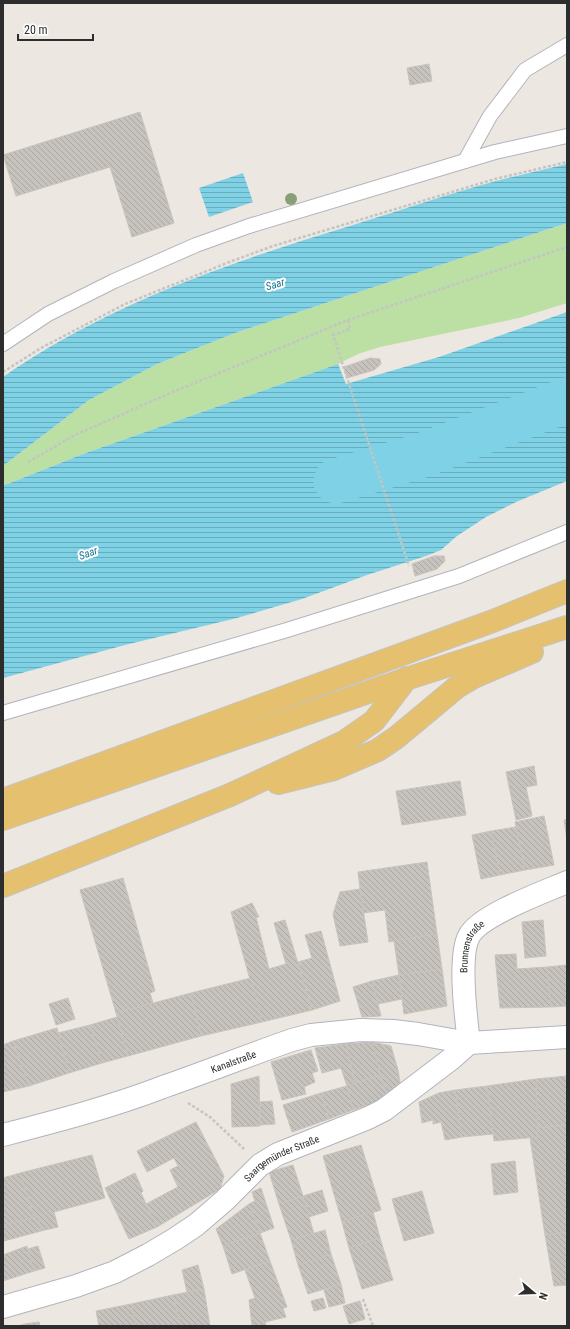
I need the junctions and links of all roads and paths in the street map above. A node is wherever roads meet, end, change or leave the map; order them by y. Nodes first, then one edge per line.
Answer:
1 (567, 45) edge
2 (567, 136) edge
3 (465, 161) junction
4 (567, 162) edge
5 (567, 247) edge
6 (348, 320) junction
7 (3, 344) edge
8 (3, 372) edge
9 (28, 462) dead end
10 (567, 532) edge
11 (409, 566) dead end
12 (567, 591) edge
13 (493, 621) junction
14 (566, 628) edge
15 (406, 679) junction
16 (3, 713) edge
17 (230, 795) junction
18 (3, 800) edge
19 (3, 819) edge
20 (567, 882) edge
21 (3, 886) edge
22 (567, 1037) edge
23 (469, 1043) junction
24 (163, 1088) junction
25 (3, 1135) edge
26 (260, 1165) junction
27 (363, 1299) dead end
28 (3, 1307) edge
29 (373, 1326) edge

1 - 3 lane
2 - 3 lane
3 - 7 lane
4 - 8 path
5 - 6 path
6 - 9 path
6 - 11 path
10 - 16 lane
12 - 13 main road
13 - 15 main road
13 - 18 main road
14 - 15 main road
14 - 17 main road
15 - 17 main road
15 - 19 main road
17 - 21 main road
20 - 23 street, Brunnenstraße
22 - 23 street
23 - 24 street, Kanalstraße
23 - 26 street, Saargemünder Straße
24 - 25 street, Kanalstraße
24 - 26 path
26 - 28 street, Saargemünder Straße
27 - 29 path

